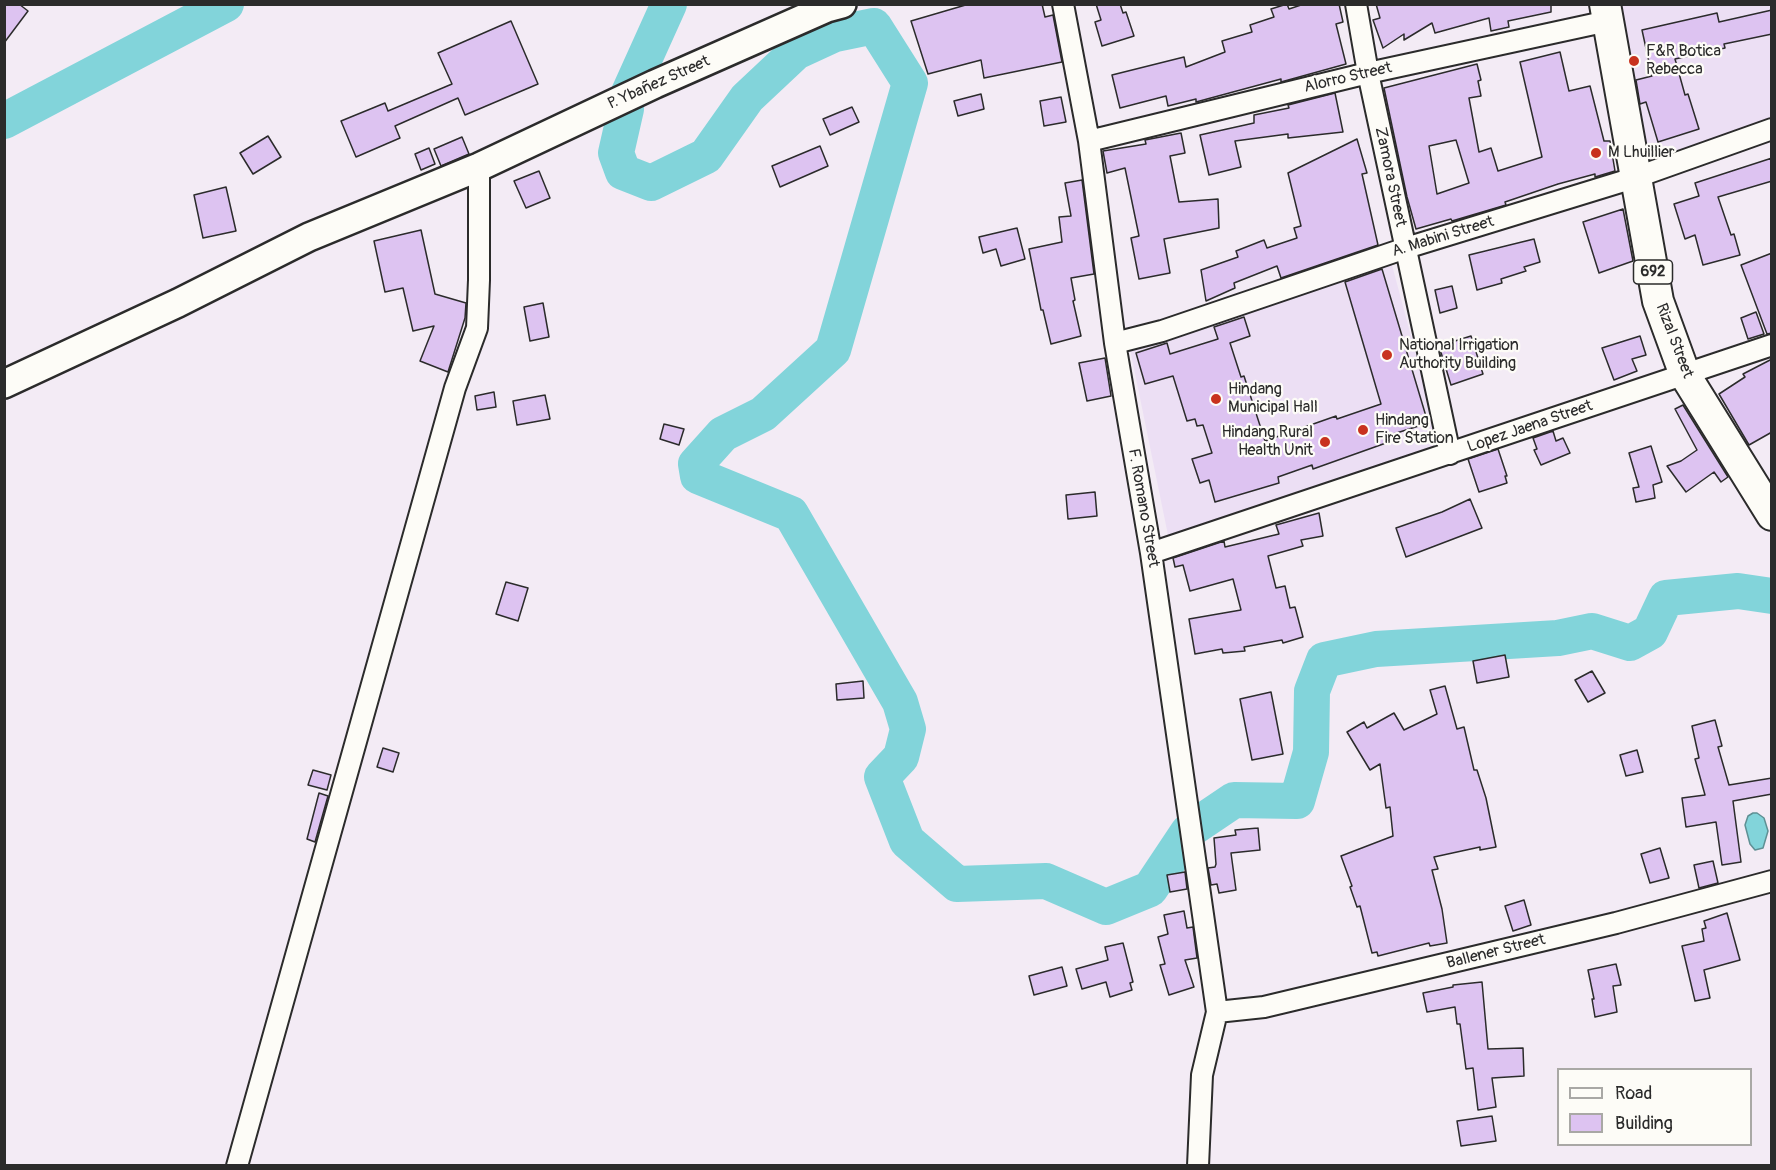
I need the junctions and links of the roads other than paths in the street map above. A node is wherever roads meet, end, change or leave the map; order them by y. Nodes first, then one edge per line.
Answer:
1 (842, 4) edge
2 (1063, 4) edge
3 (1356, 4) edge
4 (1607, 13) edge
5 (1368, 73) junction
6 (1772, 129) edge
7 (1089, 141) junction
8 (479, 167) junction
9 (1637, 177) junction
10 (1406, 248) junction
11 (1115, 343) junction
12 (1772, 345) edge
13 (1685, 375) junction
14 (4, 384) edge
15 (1450, 454) junction
16 (1772, 515) edge
17 (1151, 553) junction
18 (1772, 881) edge
19 (1217, 1012) junction
20 (237, 1166) edge
21 (1198, 1166) edge

1 - 8 street, P. Ybañez Street
2 - 7 street, F. Romano Street
3 - 5 street, Zamora Street
4 - 5 street, Alorro Street
4 - 9 main road, Rizal Street / 692
5 - 7 street, Alorro Street
5 - 10 street, Zamora Street
6 - 9 street, A. Mabini Street
7 - 11 street, F. Romano Street
8 - 14 street, P. Ybañez Street
8 - 20 street
9 - 10 street, A. Mabini Street
9 - 13 main road, Rizal Street / 692
10 - 11 street, A. Mabini Street
10 - 15 street, Zamora Street
11 - 17 street, F. Romano Street
12 - 13 street, Lopez Jaena Street
13 - 15 street, Lopez Jaena Street
13 - 16 main road, Rizal Street / 692
15 - 17 street, Lopez Jaena Street
17 - 19 street, F. Romano Street
18 - 19 street, Ballener Street
19 - 21 street

